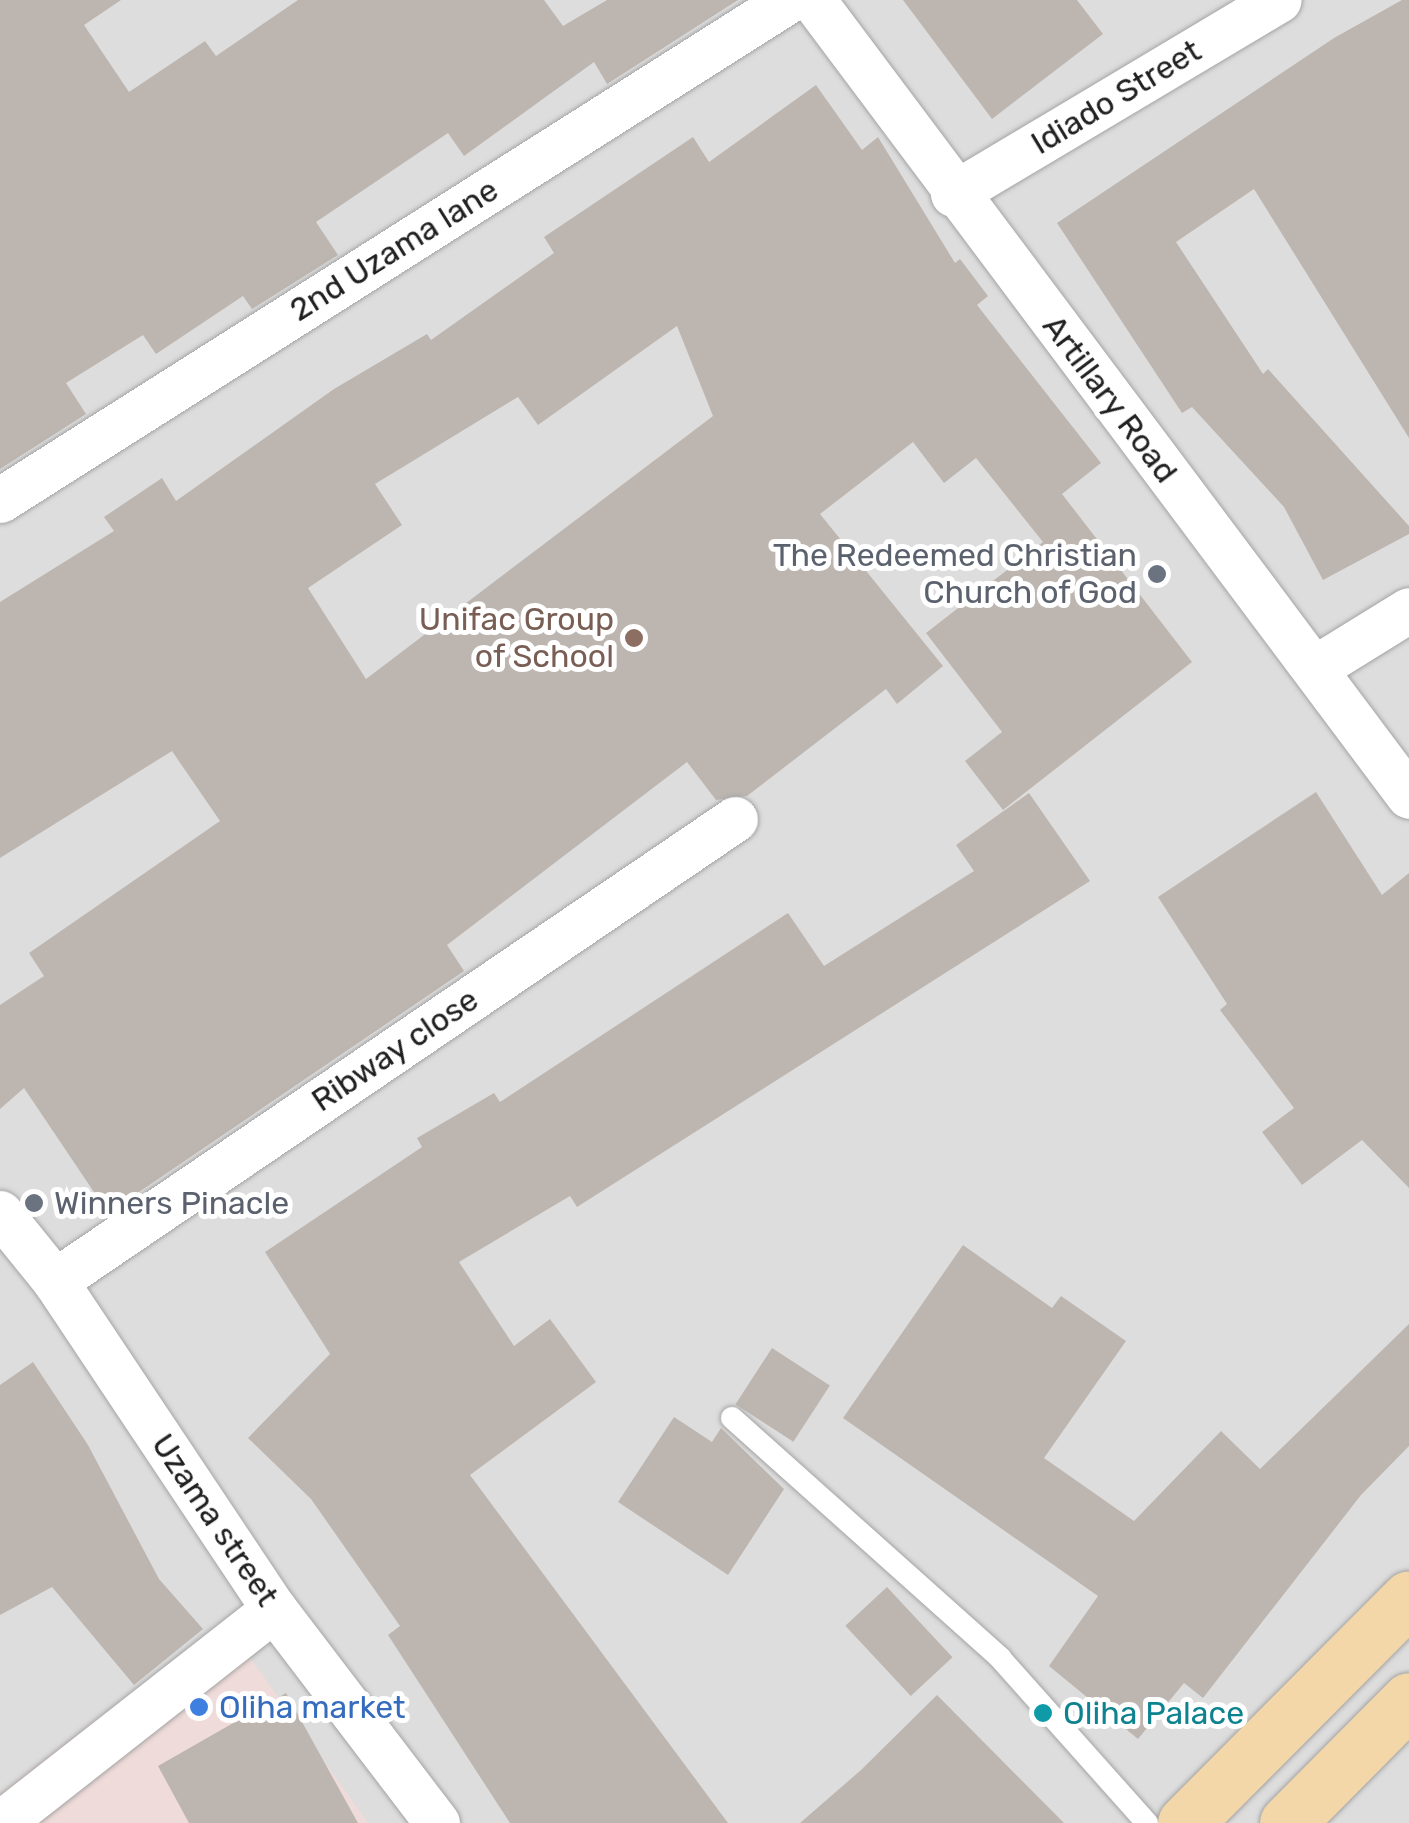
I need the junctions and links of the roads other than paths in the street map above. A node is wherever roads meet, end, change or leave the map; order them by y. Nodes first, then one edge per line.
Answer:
1 (789, 0) edge
2 (812, 0) edge
3 (1279, 0) edge
4 (953, 194) junction
5 (0, 500) edge
6 (1409, 610) edge
7 (1315, 668) junction
8 (1409, 796) edge
9 (735, 819) dead end
10 (0, 1213) edge
11 (55, 1280) junction
12 (732, 1418) dead end
13 (1409, 1598) edge
14 (274, 1609) junction
15 (1409, 1700) edge
16 (0, 1823) edge
17 (437, 1823) edge
18 (1148, 1823) edge
19 (1185, 1823) edge
20 (1287, 1823) edge

1 - 5 street, 2nd Uzama lane
2 - 4 street, Artillary Road
3 - 4 street, Idiado Street
4 - 7 street, Artillary Road
6 - 7 street
7 - 8 street, Artillary Road
9 - 11 street, Ribway close
10 - 11 street, Uzama street
11 - 14 street, Uzama street
12 - 18 lane
13 - 19 main road
14 - 16 street
14 - 17 street, Uzama street
15 - 20 main road

